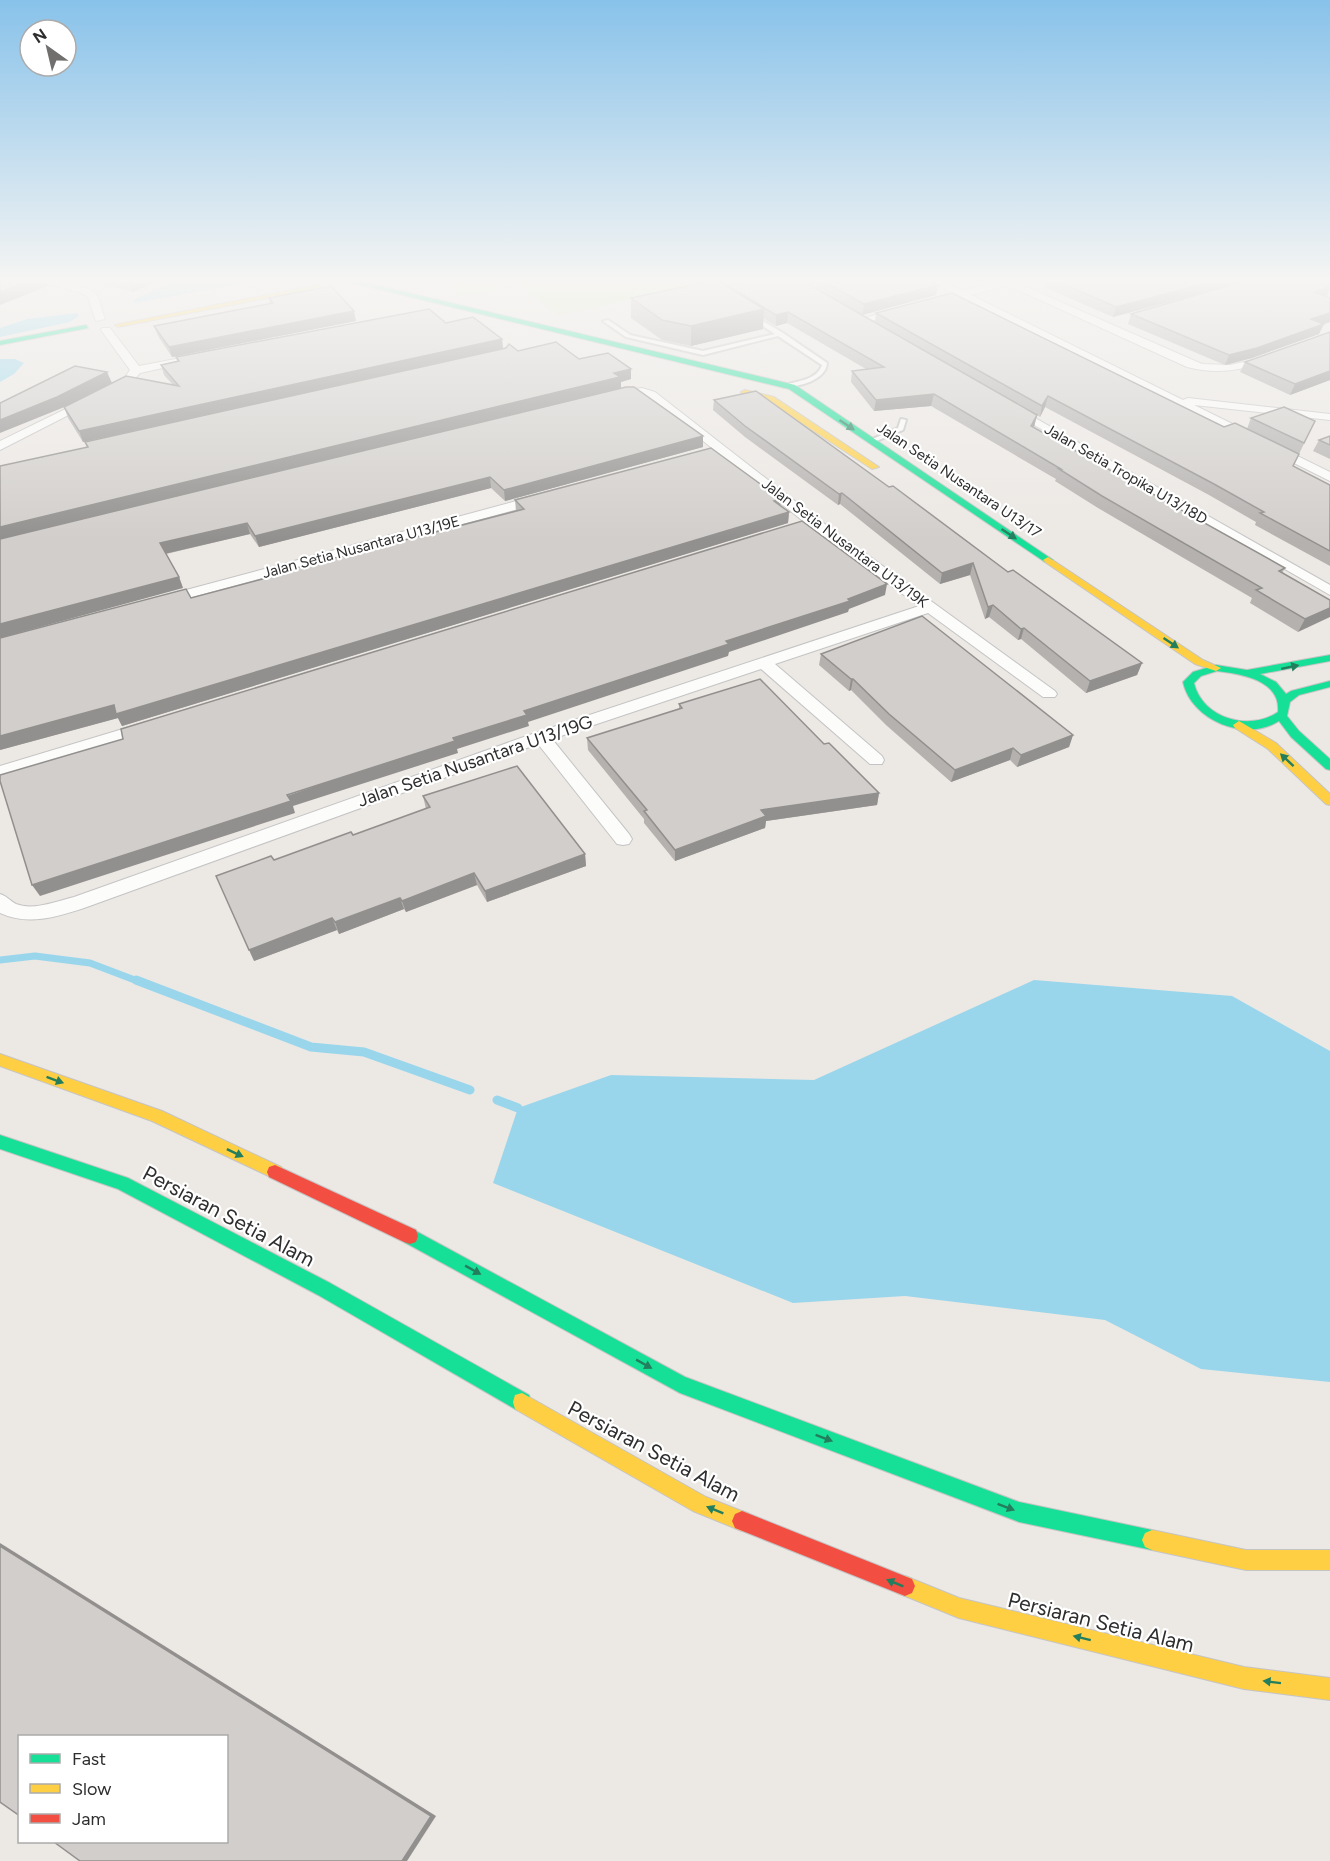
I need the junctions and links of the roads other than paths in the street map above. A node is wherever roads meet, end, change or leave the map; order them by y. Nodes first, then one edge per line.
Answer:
1 (134, 366) edge
2 (156, 366) edge
3 (701, 366) edge
4 (825, 366) edge
5 (1104, 366) edge
6 (1194, 366) edge
7 (1243, 366) edge
8 (136, 370) junction
9 (786, 386) junction
10 (116, 387) edge
11 (727, 388) dead end
12 (95, 398) edge
13 (603, 398) edge
14 (1176, 400) junction
15 (1003, 403) edge
16 (1330, 417) edge
17 (903, 420) dead end
18 (872, 441) junction
19 (0, 446) edge
20 (722, 449) junction
21 (699, 455) edge
22 (888, 476) dead end
23 (1330, 477) edge
24 (550, 496) edge
25 (813, 522) junction
26 (790, 529) edge
27 (1330, 591) edge
28 (149, 604) edge
29 (931, 607) junction
30 (1330, 658) edge
31 (764, 663) junction
32 (1216, 669) junction
33 (1250, 673) junction
34 (1330, 684) edge
35 (1049, 694) dead end
36 (1285, 700) junction
37 (1282, 717) junction
38 (160, 723) edge
39 (1239, 725) junction
40 (541, 737) junction
41 (876, 760) dead end
42 (1330, 766) edge
43 (0, 772) edge
44 (1330, 801) edge
45 (622, 839) dead end
46 (0, 901) edge
47 (0, 1060) edge
48 (0, 1142) edge
49 (1330, 1560) edge
50 (1330, 1689) edge

1 - 8 street
2 - 8 street
3 - 9 main road, Jalan Setia Nusantara U13/17
4 - 9 lane
5 - 14 street
6 - 7 street
8 - 10 street
9 -> 18 main road, Jalan Setia Nusantara U13/17
11 - 22 main road, Jalan Setia Nusantara U13/17
12 - 19 street
13 - 20 street, Jalan Setia Nusantara U13/19K
14 - 16 street
14 - 23 street
15 - 27 street, Jalan Setia Tropika U13/18D
17 - 18 lane
18 -> 32 main road, Jalan Setia Nusantara U13/17
20 - 21 street
20 - 25 street, Jalan Setia Nusantara U13/19K
24 - 28 street, Jalan Setia Nusantara U13/19E
25 - 26 street
25 - 29 street, Jalan Setia Nusantara U13/19K
29 - 31 street, Jalan Setia Nusantara U13/19G
29 - 35 street, Jalan Setia Nusantara U13/19K
33 -> 30 main road
31 - 40 street, Jalan Setia Nusantara U13/19G
31 - 41 street
32 - 33 main road
32 - 39 main road
33 - 36 main road
34 - 36 main road
36 - 37 main road
37 - 39 main road
37 - 42 main road
38 - 43 street
44 -> 39 main road
40 - 45 street
40 - 46 street, Jalan Setia Nusantara U13/19G
47 -> 49 main road
50 -> 48 main road, Persiaran Setia Alam

